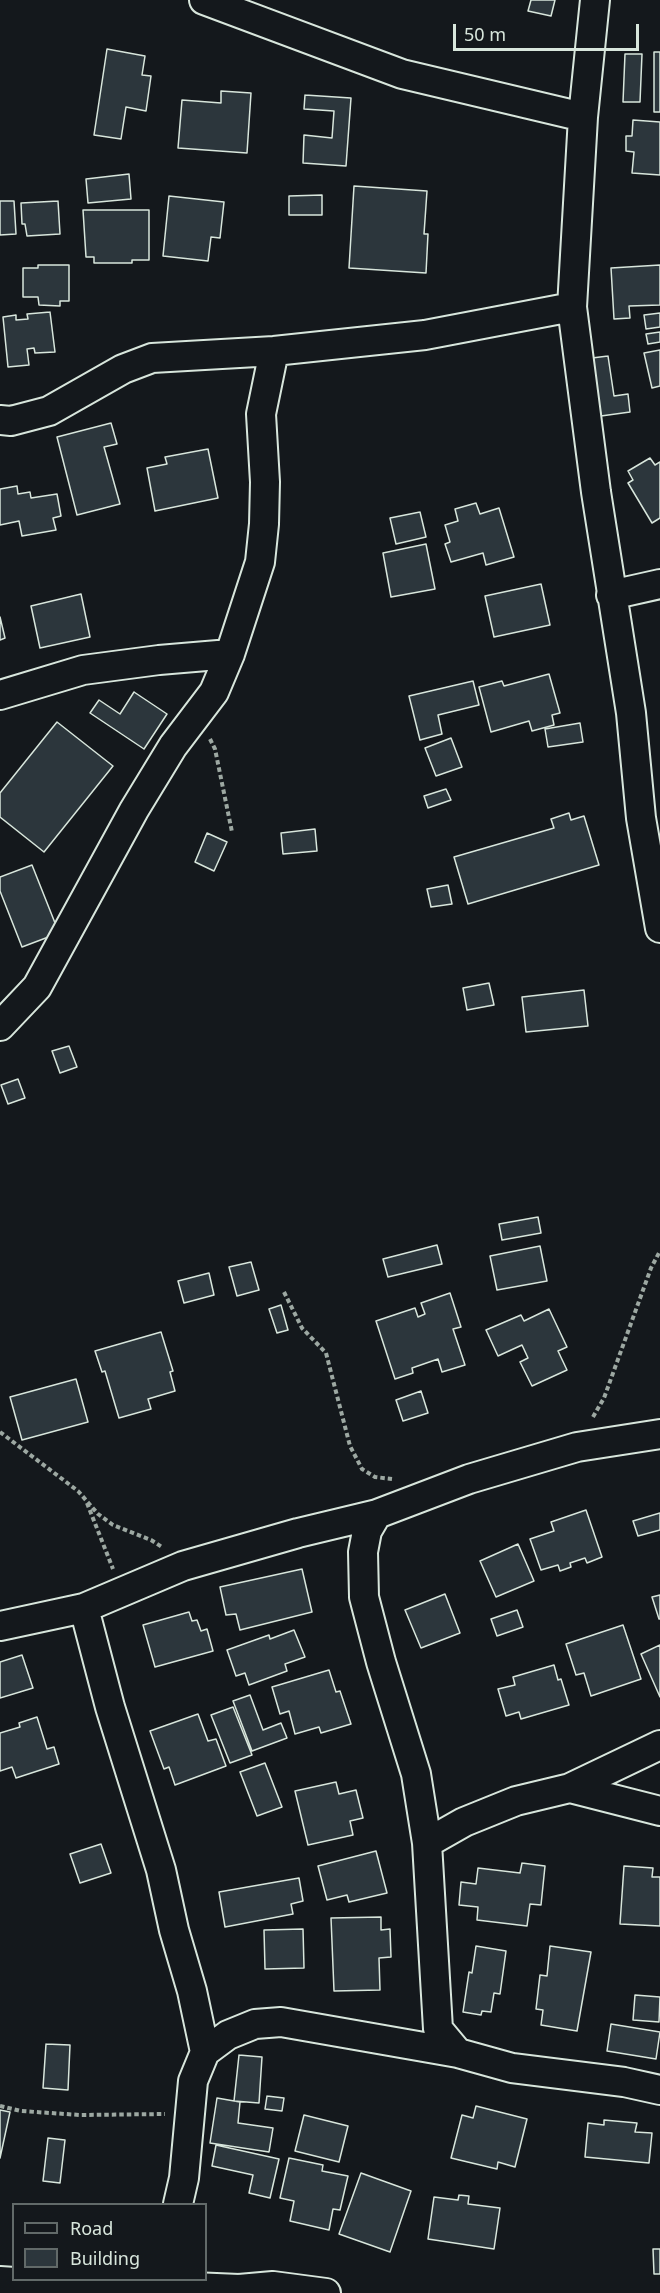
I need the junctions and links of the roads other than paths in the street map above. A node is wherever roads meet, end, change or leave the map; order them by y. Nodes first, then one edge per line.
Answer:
1 (204, 0) edge
2 (595, 0) edge
3 (583, 117) junction
4 (572, 307) junction
5 (274, 351) junction
6 (0, 420) edge
7 (660, 584) edge
8 (611, 595) junction
9 (230, 654) junction
10 (0, 695) edge
11 (660, 928) edge
12 (0, 1026) edge
13 (660, 1434) edge
14 (377, 1514) junction
15 (84, 1608) junction
16 (0, 1626) edge
17 (660, 1745) edge
18 (570, 1788) junction
19 (660, 1811) edge
20 (427, 1843) junction
21 (205, 2052) junction
22 (458, 2053) junction
23 (660, 2090) edge
24 (178, 2203) edge
25 (0, 2281) edge
26 (135, 2281) edge
27 (326, 2293) edge

1 - 3 street
2 - 3 street
3 - 4 street
4 - 5 street
4 - 8 street
5 - 6 street
5 - 9 street
7 - 8 street
8 - 11 street
9 - 10 street
9 - 12 street
13 - 14 street
14 - 15 street
14 - 20 street
15 - 16 street
15 - 21 street
17 - 18 street
18 - 19 street
18 - 20 street
20 - 22 street
21 - 22 street
21 - 24 street
22 - 23 street
25 - 26 street
26 - 27 street

